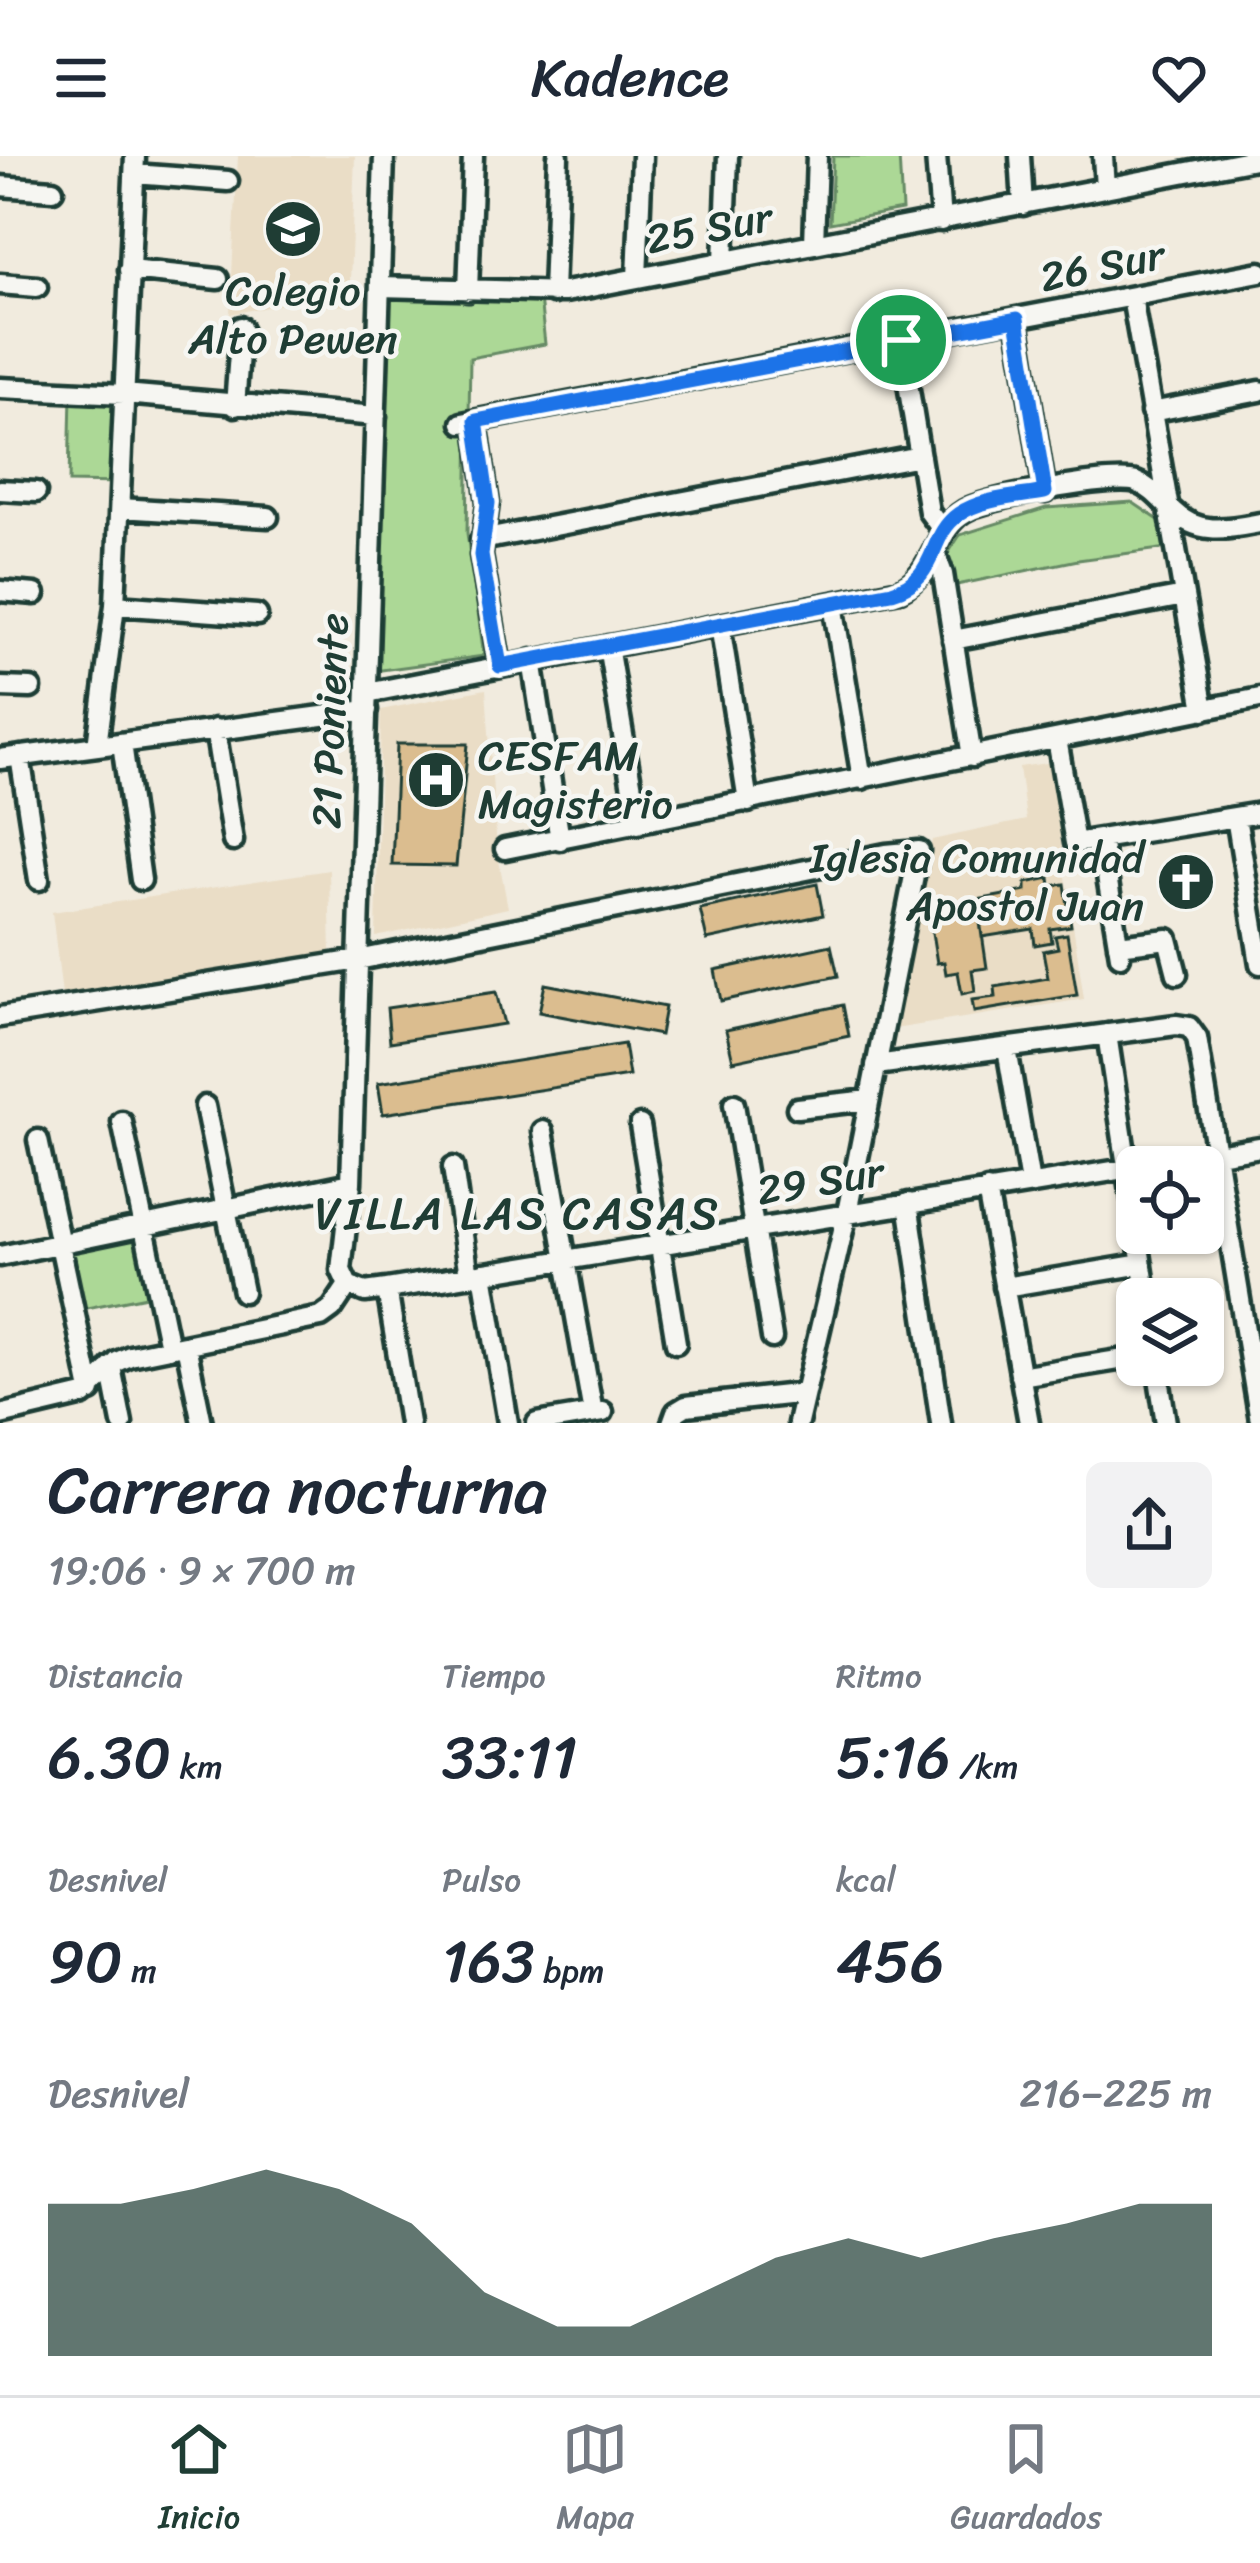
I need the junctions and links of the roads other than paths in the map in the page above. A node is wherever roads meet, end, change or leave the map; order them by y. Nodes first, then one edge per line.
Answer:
1 (384, 156) edge
2 (473, 156) edge
3 (558, 156) edge
4 (642, 156) edge
5 (728, 156) edge
6 (817, 156) edge
7 (936, 156) edge
8 (1020, 156) edge
9 (1103, 156) edge
10 (1260, 158) edge
11 (1190, 164) edge
12 (134, 165) edge
13 (228, 181) dead end
14 (0, 186) edge
15 (1105, 188) junction
16 (53, 190) dead end
17 (1023, 205) junction
18 (941, 221) junction
19 (814, 244) junction
20 (724, 261) junction
21 (129, 270) junction
22 (1260, 272) edge
23 (638, 278) junction
24 (218, 279) dead end
25 (0, 284) edge
26 (37, 286) dead end
27 (380, 287) junction
28 (468, 291) junction
29 (553, 293) junction
30 (1132, 297) junction
31 (1017, 319) junction
32 (241, 327) dead end
33 (901, 340) junction
34 (0, 388) edge
35 (1260, 391) edge
36 (124, 394) junction
37 (235, 406) junction
38 (1151, 412) junction
39 (376, 416) junction
40 (920, 456) junction
41 (0, 490) edge
42 (36, 492) dead end
43 (1045, 492) junction
44 (1166, 502) junction
45 (120, 508) junction
46 (268, 517) dead end
47 (1260, 523) edge
48 (944, 531) junction
49 (481, 540) junction
50 (935, 552) junction
51 (0, 591) edge
52 (35, 593) dead end
53 (1184, 596) junction
54 (833, 604) junction
55 (115, 605) junction
56 (257, 614) dead end
57 (720, 625) junction
58 (953, 640) junction
59 (608, 646) junction
60 (532, 660) junction
61 (500, 666) junction
62 (0, 687) edge
63 (31, 688) dead end
64 (1260, 698) edge
65 (367, 702) junction
66 (1204, 710) junction
67 (215, 729) junction
68 (1058, 739) junction
69 (122, 742) junction
70 (97, 746) junction
71 (10, 757) edge
72 (972, 757) junction
73 (862, 778) junction
74 (748, 802) junction
75 (1260, 813) edge
76 (1236, 817) junction
77 (638, 824) junction
78 (1101, 838) junction
79 (560, 840) junction
80 (233, 841) dead end
81 (505, 849) dead end
82 (39, 880) dead end
83 (141, 880) dead end
84 (358, 960) junction
85 (1260, 964) edge
86 (1177, 974) dead end
87 (0, 1017) edge
88 (1107, 1034) junction
89 (1006, 1049) junction
90 (876, 1065) junction
91 (869, 1100) junction
92 (734, 1104) dead end
93 (206, 1106) dead end
94 (797, 1108) dead end
95 (122, 1122) dead end
96 (640, 1125) dead end
97 (543, 1131) dead end
98 (38, 1140) dead end
99 (1124, 1146) edge
100 (1216, 1146) edge
101 (1260, 1147) edge
102 (1224, 1153) edge
103 (453, 1167) dead end
104 (1116, 1170) edge
105 (1030, 1183) junction
106 (351, 1184) junction
107 (987, 1190) junction
108 (1224, 1197) edge
109 (908, 1203) junction
110 (226, 1210) junction
111 (847, 1213) junction
112 (144, 1226) junction
113 (754, 1228) junction
114 (60, 1244) junction
115 (659, 1244) junction
116 (1140, 1254) edge
117 (0, 1256) edge
118 (567, 1259) junction
119 (1142, 1264) junction
120 (476, 1274) junction
121 (1144, 1278) edge
122 (349, 1285) junction
123 (1004, 1287) junction
124 (387, 1289) junction
125 (243, 1292) dead end
126 (772, 1338) dead end
127 (676, 1342) dead end
128 (177, 1346) junction
129 (1116, 1360) edge
130 (111, 1367) junction
131 (1021, 1376) junction
132 (1160, 1386) edge
133 (91, 1391) junction
134 (806, 1393) junction
135 (49, 1414) edge
136 (0, 1415) edge
137 (674, 1418) edge
138 (1260, 1420) edge
139 (122, 1423) edge
140 (202, 1423) edge
141 (409, 1423) edge
142 (508, 1423) edge
143 (537, 1423) edge
144 (798, 1423) edge
145 (941, 1423) edge
146 (1029, 1423) edge
147 (1166, 1423) edge

1 - 27 street, 21 Poniente
2 - 28 street
3 - 29 street
4 - 23 street
5 - 20 street
6 - 19 street
7 - 18 street
8 - 17 street
9 - 15 street
10 - 11 street, 25 Sur
11 - 15 street, 25 Sur
12 - 13 street
12 - 21 street
14 - 16 street
15 - 17 street, 25 Sur
17 - 18 street, 25 Sur
18 - 19 street, 25 Sur
19 - 20 street, 25 Sur
20 - 23 street, 25 Sur
21 - 24 street
21 - 36 street
22 - 30 street, 26 Sur
23 - 29 street, 25 Sur
25 - 26 street
27 - 28 street, 25 Sur
27 - 39 street, 21 Poniente
28 - 29 street, 25 Sur
30 - 31 street, 26 Sur
30 - 38 street
31 - 33 street, 26 Sur
31 - 43 street
32 - 37 street
33 - 40 street
33 - 49 street, 26 Sur
34 - 36 street
35 - 38 street
36 - 37 street
36 - 45 street
37 - 39 street
38 - 44 street
39 - 65 street, 21 Poniente
40 - 48 street
40 - 49 street
41 - 42 street
43 - 44 street
43 - 48 street
44 - 47 street
44 - 53 street
45 - 46 street
45 - 55 street
48 - 50 street
49 - 61 street
50 - 54 street
50 - 58 street
51 - 52 street
53 - 58 street
53 - 66 street
54 - 57 street
54 - 73 street
55 - 56 street
55 - 70 street
57 - 59 street
57 - 74 street
58 - 72 street
59 - 60 street
59 - 77 street
60 - 61 street
60 - 79 street
61 - 65 street
62 - 63 street
64 - 66 street
65 - 67 street
65 - 84 street, 21 Poniente
66 - 68 street
67 - 69 street
67 - 80 street
68 - 72 street
68 - 78 street
69 - 70 street
69 - 83 street
70 - 71 street
71 - 82 street
72 - 73 street
73 - 74 street
74 - 77 street
75 - 76 street
76 - 78 street
76 - 85 street
77 - 79 street
78 - 86 street
79 - 81 street
84 - 87 street
84 - 90 street
84 - 106 street, 21 Poniente
88 - 89 street
88 - 99 street
88 - 100 street
89 - 90 street
89 - 105 street
90 - 91 street
91 - 94 street
91 - 111 street
92 - 113 street
93 - 110 street
95 - 112 street
96 - 115 street
97 - 118 street
98 - 114 street
101 - 102 street, 29 Sur
103 - 120 street
104 - 105 street, 29 Sur
105 - 107 street, 29 Sur
106 - 110 street
106 - 122 street, 21 Poniente
107 - 109 street, 29 Sur
107 - 123 street
108 - 138 street
109 - 111 street, 29 Sur
109 - 145 street
110 - 112 street
110 - 125 street
111 - 113 street, 29 Sur
111 - 134 street
112 - 114 street
112 - 128 street
113 - 115 street, 29 Sur
113 - 126 street
114 - 117 street
114 - 133 street
115 - 118 street, 29 Sur
115 - 127 street
116 - 119 street
118 - 120 street, 29 Sur
118 - 143 street
119 - 121 street
119 - 123 street
120 - 124 street, 29 Sur
120 - 142 street
122 - 124 street, 29 Sur
122 - 128 street
123 - 131 street
124 - 141 street
128 - 130 street
128 - 140 street
129 - 131 street
130 - 133 street
130 - 139 street
131 - 146 street
132 - 147 street
133 - 135 street
134 - 137 street
134 - 144 street
135 - 136 street

